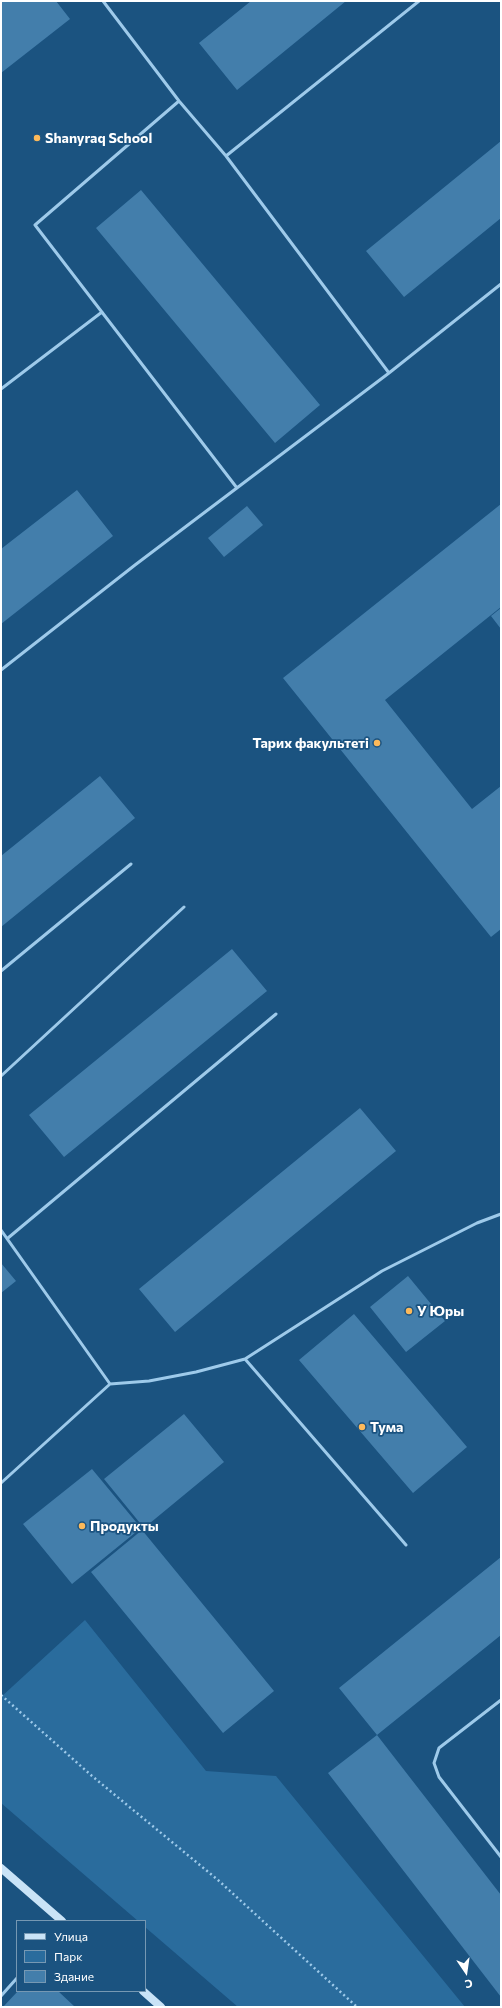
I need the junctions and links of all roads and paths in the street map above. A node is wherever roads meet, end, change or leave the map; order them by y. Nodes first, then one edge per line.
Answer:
1 (103, 1) edge
2 (419, 1) edge
3 (179, 101) junction
4 (226, 156) junction
5 (501, 284) edge
6 (102, 312) junction
7 (389, 373) junction
8 (1, 390) edge
9 (237, 488) junction
10 (1, 670) edge
11 (131, 864) dead end
12 (184, 906) dead end
13 (1, 971) edge
14 (276, 1014) dead end
15 (1, 1076) edge
16 (501, 1214) edge
17 (1, 1230) edge
18 (8, 1238) junction
19 (245, 1359) junction
20 (110, 1384) junction
21 (1, 1483) edge
22 (406, 1545) dead end
23 (1, 1695) edge
24 (501, 1700) edge
25 (501, 1857) edge
26 (1, 1868) edge
27 (61, 1920) edge
28 (16, 1979) edge
29 (144, 1992) edge
30 (1, 1996) edge
31 (161, 2007) edge
32 (357, 2007) edge

1 - 3 lane
2 - 4 lane
3 - 4 lane
3 - 6 lane
4 - 7 lane
5 - 7 lane
6 - 8 lane
6 - 9 lane
7 - 9 lane
9 - 10 lane
11 - 13 lane
12 - 15 lane
14 - 18 lane
16 - 19 lane
17 - 18 lane
18 - 20 lane
19 - 20 lane
19 - 22 lane
20 - 21 lane
23 - 32 path
24 - 25 lane
26 - 27 main road
28 - 30 lane
29 - 31 main road

